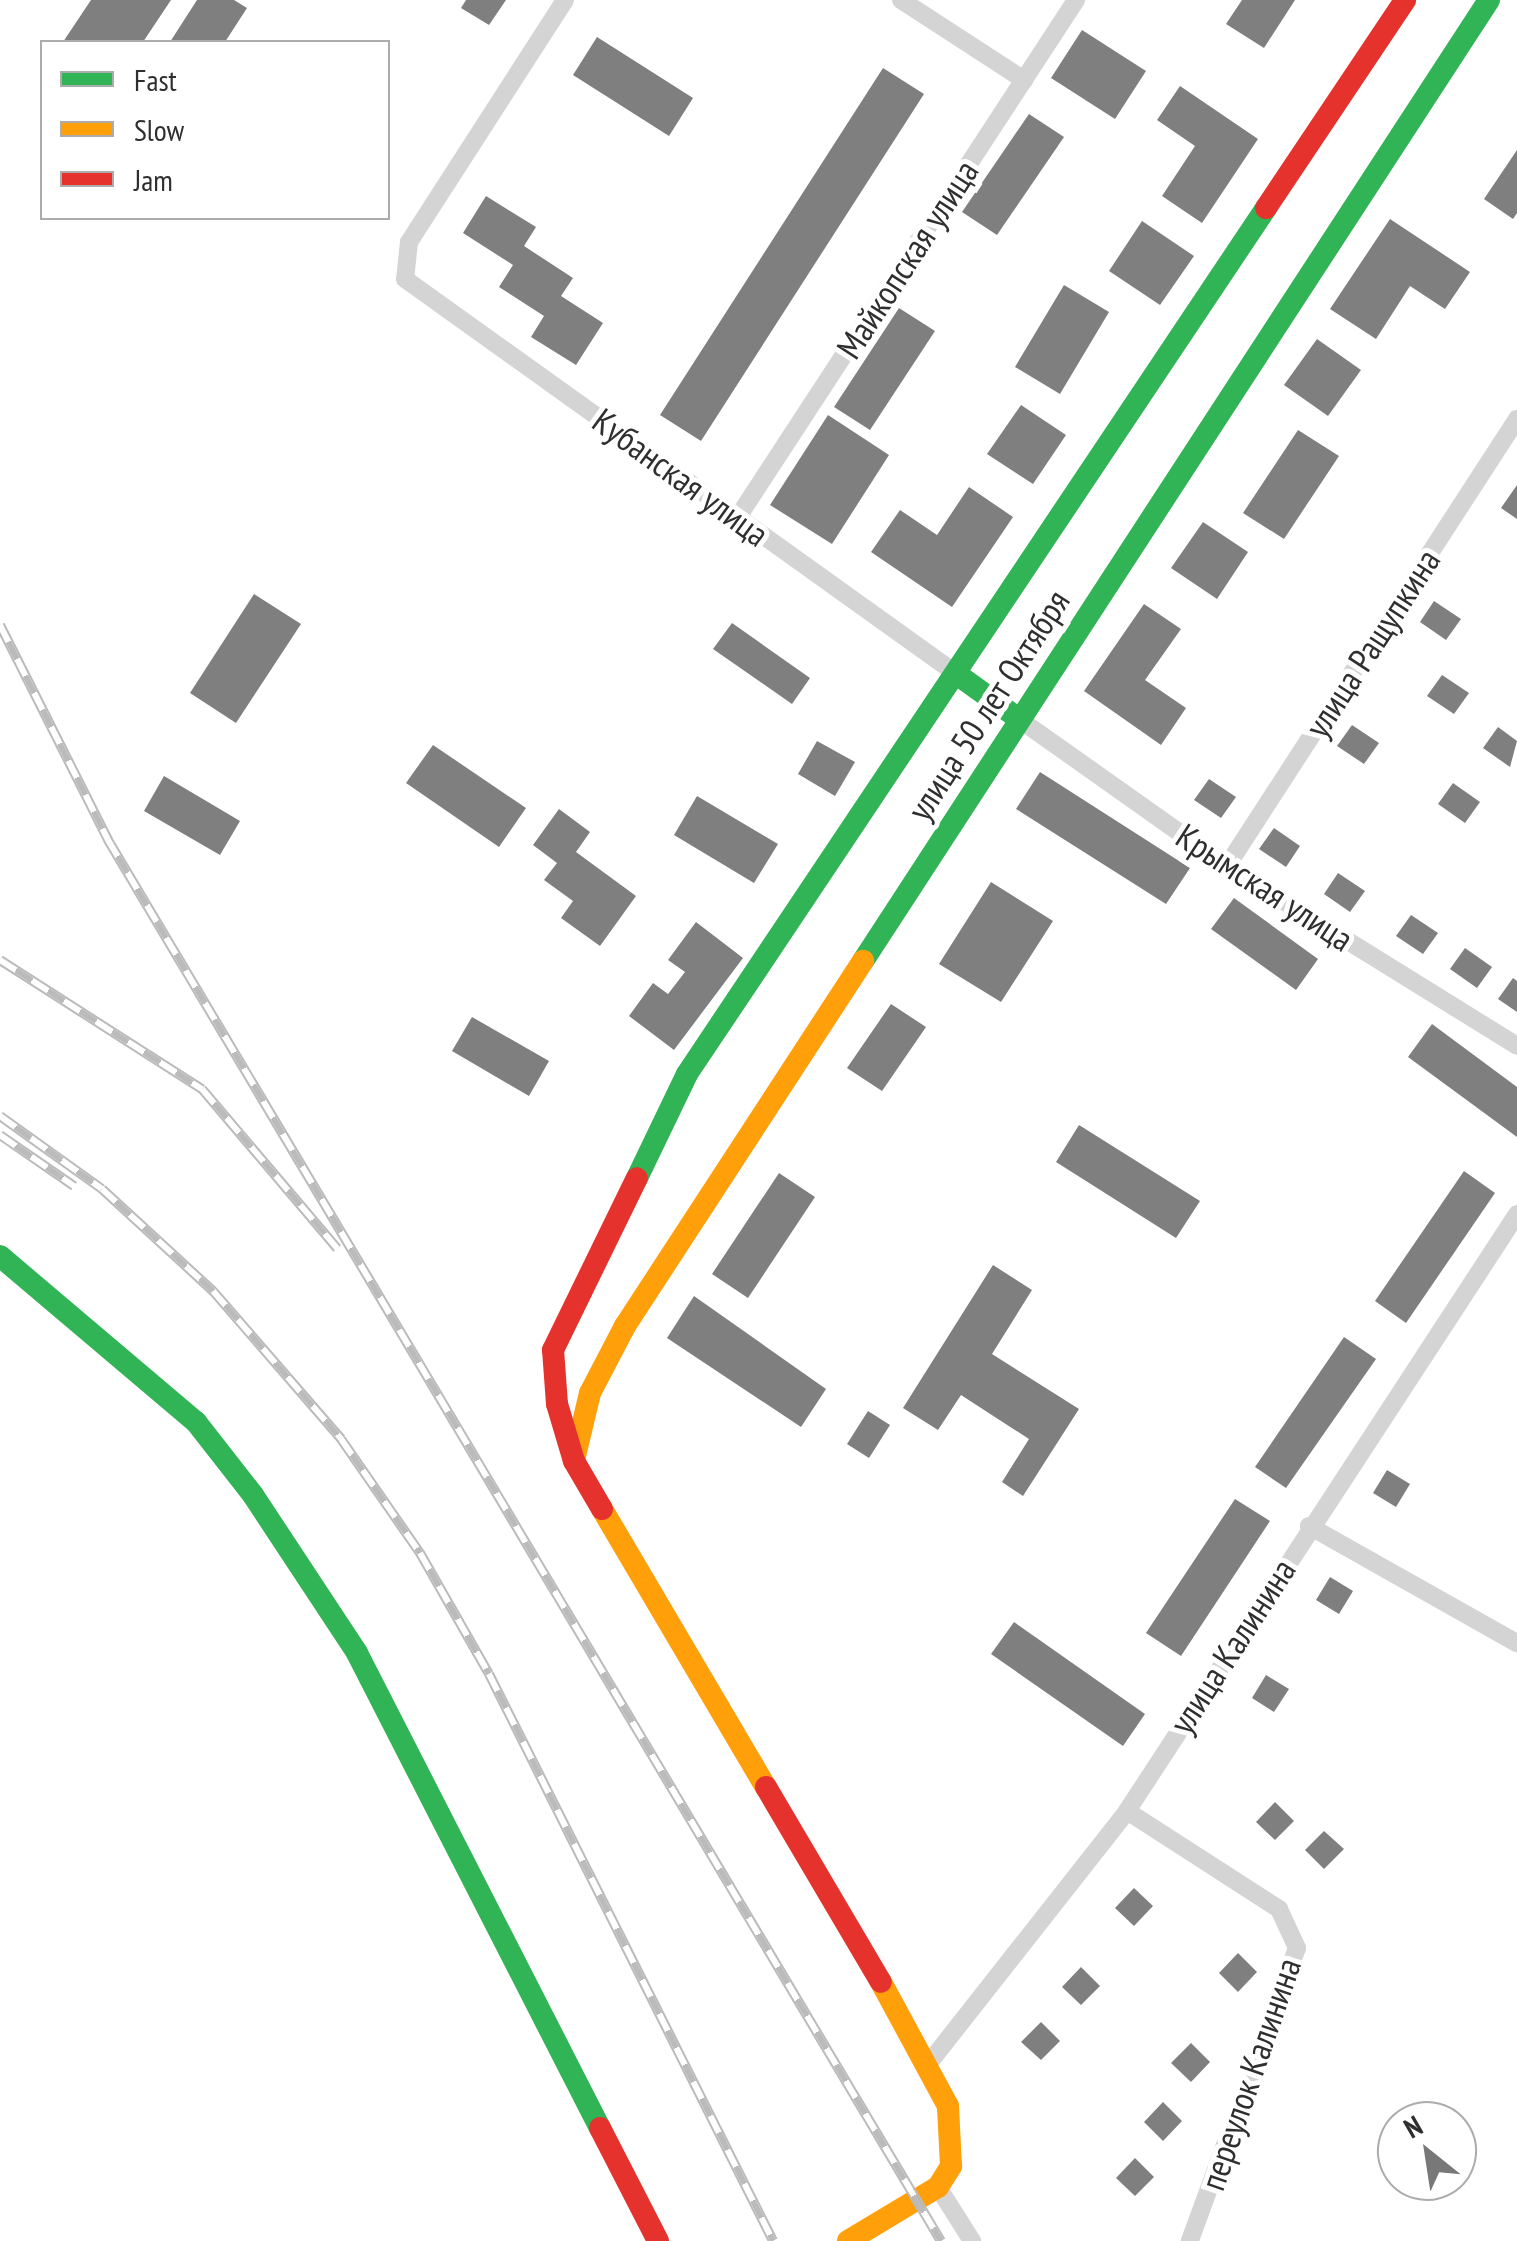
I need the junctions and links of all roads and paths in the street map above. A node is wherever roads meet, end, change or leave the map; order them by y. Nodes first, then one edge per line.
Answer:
1 (564, 0) edge
2 (901, 0) edge
3 (1076, 0) edge
4 (1406, 0) edge
5 (1489, 0) edge
6 (1024, 80) junction
7 (1517, 420) edge
8 (1500, 444) junction
9 (1517, 455) edge
10 (738, 518) junction
11 (958, 675) junction
12 (1019, 719) junction
13 (1227, 866) junction
14 (1517, 1046) edge
15 (1517, 1214) edge
16 (0, 1256) edge
17 (574, 1461) junction
18 (1309, 1526) junction
19 (1517, 1643) edge
20 (1127, 1811) junction
21 (930, 2063) junction
22 (938, 2187) junction
23 (658, 2241) edge
24 (848, 2241) edge
25 (972, 2241) edge
26 (1190, 2241) edge

1 - 10 street, Кубанская улица
2 - 6 street
3 - 6 street, Майкопская улица
4 - 11 street, улица 50 лет Октября
5 - 12 street, улица 50 лет Октября
6 - 10 street, Майкопская улица
7 - 8 street, улица Ращупкина
8 - 9 street
8 - 13 street, улица Ращупкина
10 - 11 street, Кубанская улица
11 - 12 street
11 - 17 street, улица 50 лет Октября
12 - 13 street, Крымская улица
12 - 17 street, улица 50 лет Октября
13 - 14 street, Крымская улица
15 - 18 street, улица Калинина
16 - 23 street
17 - 21 street
18 - 19 street
18 - 20 street, улица Калинина
20 - 21 street, улица Калинина
20 - 26 street, переулок Калинина
21 - 22 street
22 - 24 street
22 - 25 street

